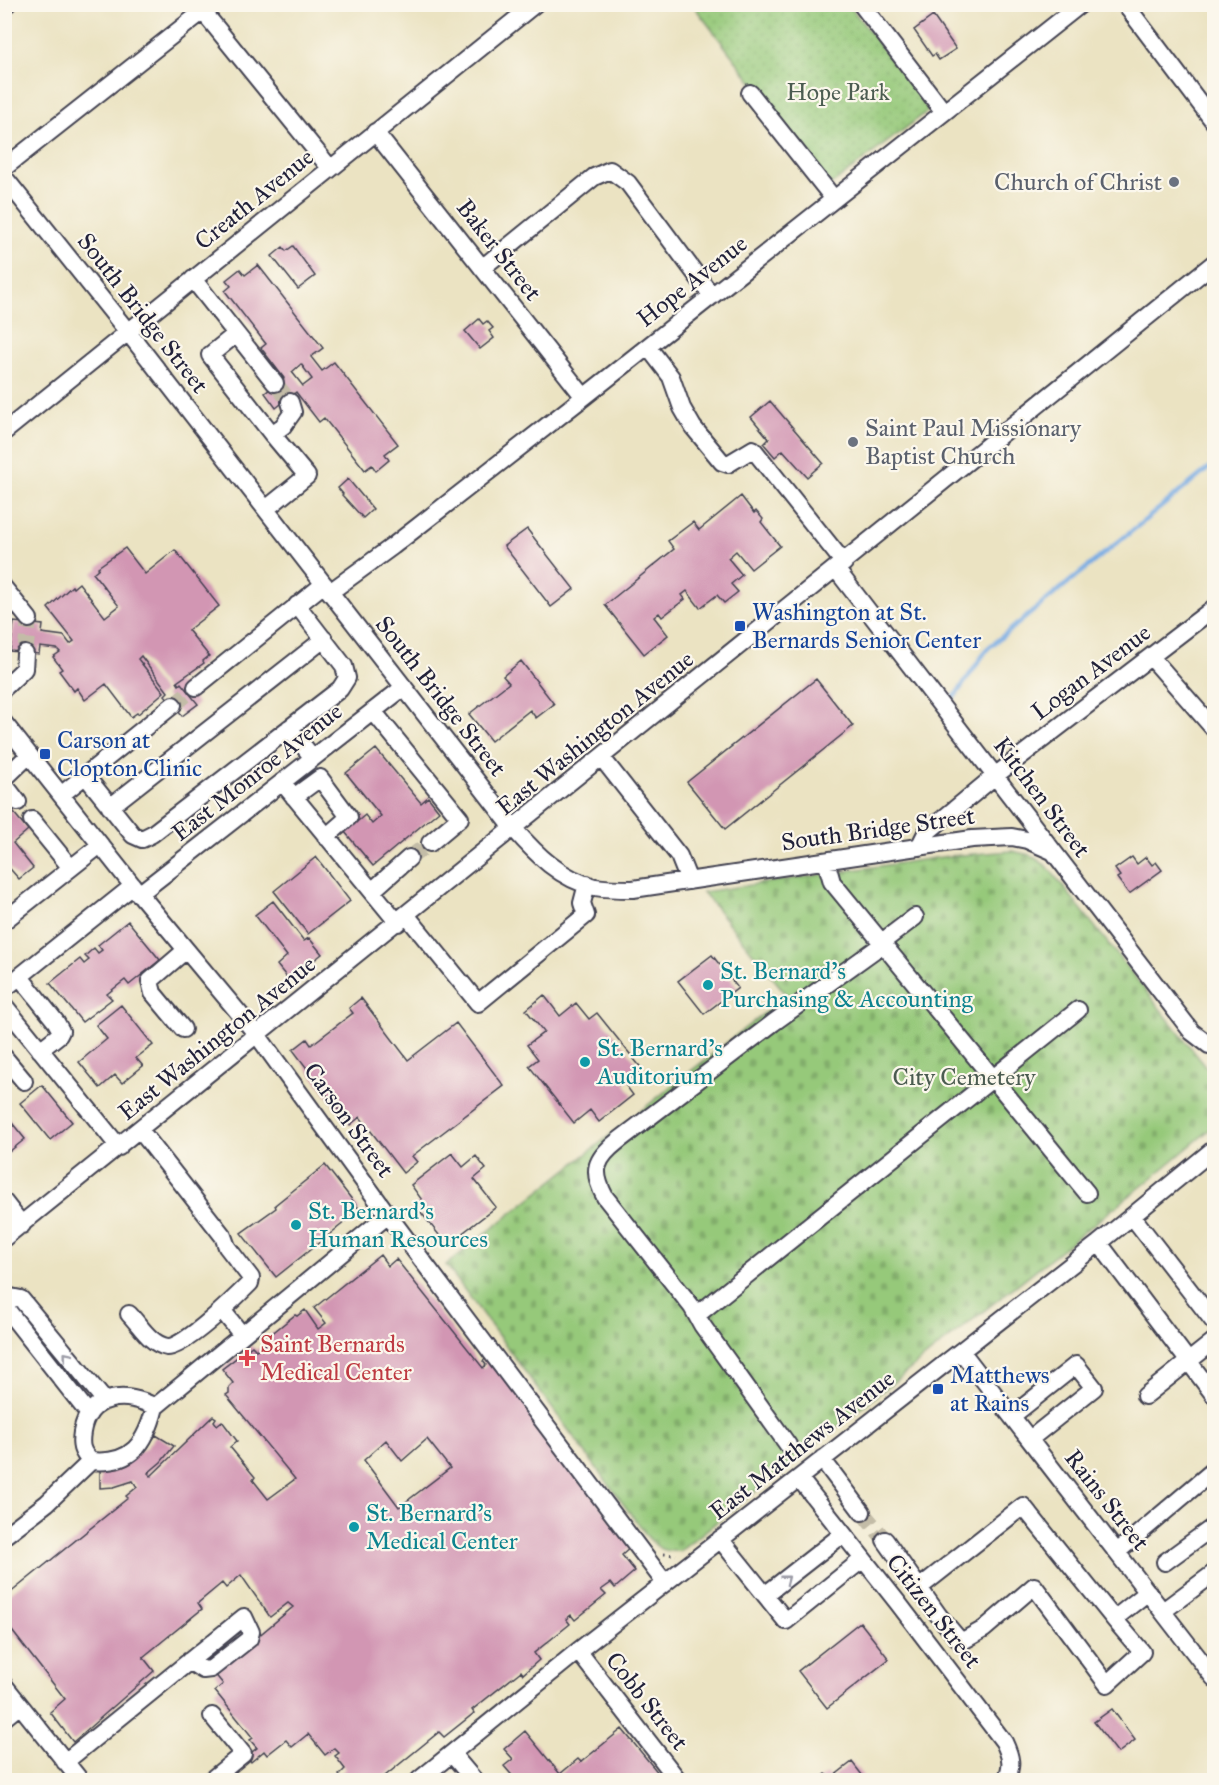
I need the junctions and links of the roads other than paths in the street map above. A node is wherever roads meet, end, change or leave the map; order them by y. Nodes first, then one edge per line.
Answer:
1 (861, 4) edge
2 (1081, 4) edge
3 (1125, 4) edge
4 (204, 7) edge
5 (527, 7) edge
6 (750, 93) dead end
7 (944, 112) junction
8 (1215, 122) edge
9 (375, 132) junction
10 (4, 168) edge
11 (330, 168) junction
12 (4, 177) edge
13 (834, 199) junction
14 (1215, 263) edge
15 (482, 268) junction
16 (193, 279) junction
17 (712, 296) junction
18 (128, 332) junction
19 (236, 334) junction
20 (648, 347) junction
21 (275, 383) tunnel mouth
22 (584, 397) junction
23 (290, 402) dead end
24 (4, 432) edge
25 (273, 434) junction
26 (266, 509) junction
27 (840, 566) junction
28 (4, 588) edge
29 (327, 588) junction
30 (297, 605) junction
31 (1215, 608) edge
32 (29, 619) dead end
33 (324, 639) junction
34 (25, 654) tunnel mouth
35 (1152, 657) junction
36 (196, 687) tunnel mouth
37 (404, 687) junction
38 (4, 688) edge
39 (173, 705) tunnel mouth
40 (373, 711) junction
41 (4, 723) edge
42 (289, 728) junction
43 (1215, 729) edge
44 (30, 755) junction
45 (313, 758) junction
46 (602, 758) junction
47 (996, 775) junction
48 (85, 776) junction
49 (282, 782) junction
50 (61, 795) junction
51 (294, 797) junction
52 (18, 802) dead end
53 (110, 807) junction
54 (32, 820) dead end
55 (514, 829) junction
56 (326, 837) junction
57 (429, 843) tunnel mouth
58 (100, 845) junction
59 (919, 847) junction
60 (1052, 851) junction
61 (409, 858) tunnel mouth
62 (826, 861) junction
63 (71, 868) junction
64 (688, 881) junction
65 (587, 884) junction
66 (136, 890) junction
67 (372, 891) junction
68 (915, 917) dead end
69 (402, 919) junction
70 (4, 921) edge
71 (883, 943) junction
72 (186, 950) junction
73 (11, 979) edge
74 (4, 1005) edge
75 (1078, 1010) dead end
76 (183, 1029) dead end
77 (258, 1036) junction
78 (1215, 1046) edge
79 (40, 1050) junction
80 (4, 1057) edge
81 (993, 1078) junction
82 (24, 1081) dead end
83 (140, 1130) junction
84 (119, 1147) junction
85 (1215, 1149) edge
86 (1087, 1193) dead end
87 (4, 1203) edge
88 (388, 1215) junction
89 (1132, 1216) junction
90 (22, 1225) junction
91 (4, 1238) edge
92 (1099, 1243) junction
93 (5, 1295) edge
94 (222, 1310) junction
95 (129, 1314) dead end
96 (697, 1316) junction
97 (1215, 1322) edge
98 (243, 1335) junction
99 (1215, 1341) edge
100 (961, 1351) junction
101 (1189, 1361) junction
102 (1215, 1395) edge
103 (1145, 1396) dead end
104 (105, 1401) junction
105 (155, 1407) junction
106 (89, 1414) junction
107 (1012, 1416) junction
108 (1030, 1439) junction
109 (788, 1445) dead end
110 (822, 1460) junction
111 (91, 1461) junction
112 (1215, 1470) edge
113 (799, 1478) junction
114 (862, 1512) tunnel mouth
115 (1215, 1528) edge
116 (843, 1534) junction
117 (4, 1536) edge
118 (720, 1539) junction
119 (885, 1540) tunnel mouth
120 (1117, 1552) junction
121 (863, 1559) junction
122 (1165, 1562) dead end
123 (1215, 1574) edge
124 (664, 1583) junction
125 (919, 1588) junction
126 (1148, 1592) junction
127 (765, 1595) junction
128 (1163, 1611) junction
129 (1114, 1618) junction
130 (578, 1651) junction
131 (189, 1661) dead end
132 (1215, 1678) edge
133 (4, 1685) edge
134 (20, 1705) junction
135 (212, 1716) dead end
136 (4, 1718) edge
137 (453, 1754) junction
138 (65, 1762) junction
139 (80, 1780) edge
140 (211, 1780) edge
141 (419, 1780) edge
142 (474, 1780) edge
143 (678, 1780) edge
144 (1006, 1780) edge

1 - 7 street
2 - 7 street, Hope Avenue
3 - 8 street
4 - 10 street
4 - 11 street
5 - 9 street, Creath Avenue
6 - 13 street
7 - 13 street, Hope Avenue
9 - 11 street, Creath Avenue
9 - 15 street, Baker Street
11 - 16 street, Creath Avenue
12 - 18 street, South Bridge Street
13 - 17 street, Hope Avenue
14 - 27 street, East Washington Avenue
15 - 17 street
15 - 22 street, Baker Street
16 - 18 street, Creath Avenue
16 - 19 street
17 - 20 street, Hope Avenue
18 - 24 street, Creath Avenue
18 - 26 street, South Bridge Street
19 - 21 street
19 - 25 street
20 - 22 street, Hope Avenue
20 - 27 street, Kitchen Street
22 - 29 street, Hope Avenue
23 - 25 street
25 - 26 street
26 - 29 street, South Bridge Street
27 - 46 street, East Washington Avenue
27 - 47 street, Kitchen Street
28 - 32 street
29 - 30 street, Hope Avenue
29 - 37 street, South Bridge Street
30 - 33 street
30 - 36 street, Hope Avenue
31 - 35 street, Logan Avenue
33 - 42 street
33 - 53 street
34 - 38 street
35 - 43 street
35 - 47 street, Logan Avenue
37 - 40 street, East Monroe Avenue
37 - 55 street, South Bridge Street
39 - 48 street
40 - 45 street, East Monroe Avenue
40 - 57 street
41 - 44 street, Carson Street
42 - 45 street
42 - 53 street
44 - 50 street, Carson Street
44 - 52 street
45 - 49 street, East Monroe Avenue
46 - 55 street, East Washington Avenue
46 - 64 street
47 - 59 street, Logan Avenue
47 - 60 street, Kitchen Street
48 - 50 street
48 - 53 street
49 - 51 street
49 - 66 street, East Monroe Avenue
50 - 58 street, Carson Street
51 - 56 street
51 - 56 street
54 - 63 street
55 - 65 street, South Bridge Street
55 - 69 street, East Washington Avenue
56 - 67 street
58 - 63 street
58 - 66 street, Carson Street
59 - 60 street, South Bridge Street
59 - 62 street, South Bridge Street
60 - 78 street, Kitchen Street
61 - 67 street
62 - 64 street, South Bridge Street
62 - 71 street
63 - 70 street
64 - 65 street, South Bridge Street
65 - 69 street
66 - 72 street, Carson Street
66 - 73 street, East Monroe Avenue
67 - 69 street
68 - 71 street
69 - 77 street, East Washington Avenue
71 - 81 street
71 - 96 street
72 - 76 street
72 - 77 street, Carson Street
73 - 79 street
74 - 79 street
75 - 81 street
77 - 83 street, East Washington Avenue
77 - 88 street, Carson Street
79 - 84 street
80 - 82 street
81 - 86 street
81 - 96 street
83 - 84 street, East Washington Avenue
83 - 94 street
84 - 90 street, East Washington Avenue
85 - 89 street, East Matthews Avenue
87 - 90 street
88 - 98 street
88 - 124 street, Carson Street
89 - 92 street, East Matthews Avenue
89 - 97 street
90 - 91 street, East Washington Avenue
92 - 100 street, East Matthews Avenue
92 - 101 street
104 -> 93 street
93 - 106 street
94 - 95 street
94 - 98 street
96 - 109 street
98 - 105 street
99 - 101 street
100 - 107 street, Rains Street
100 - 110 street, East Matthews Avenue
101 - 102 street
101 - 103 street
104 - 105 street
104 - 106 street
105 - 111 street
106 - 111 street
107 - 108 street, Rains Street
107 - 108 street
108 - 120 street, Rains Street
110 - 113 street, East Matthews Avenue
110 - 114 street
111 - 117 street
112 - 120 street
113 - 116 street, Citizen Street
113 - 118 street, East Matthews Avenue
115 - 122 street
116 - 121 street, Citizen Street
127 -> 116 street
118 - 124 street, East Matthews Avenue
118 - 127 street
119 - 125 street
120 - 126 street, Rains Street
121 - 127 street
121 - 144 street, Citizen Street
123 - 128 street
124 - 130 street, East Matthews Avenue
125 - 129 street
125 - 129 street
126 - 128 street, Rains Street
126 - 129 street
128 - 132 street, Rains Street
130 - 137 street, East Matthews Avenue
130 - 143 street, Cobb Street
131 - 138 street
133 - 134 street
134 - 136 street
134 - 138 street
135 - 140 street
137 - 141 street, East Matthews Avenue
137 - 142 street
138 - 139 street

